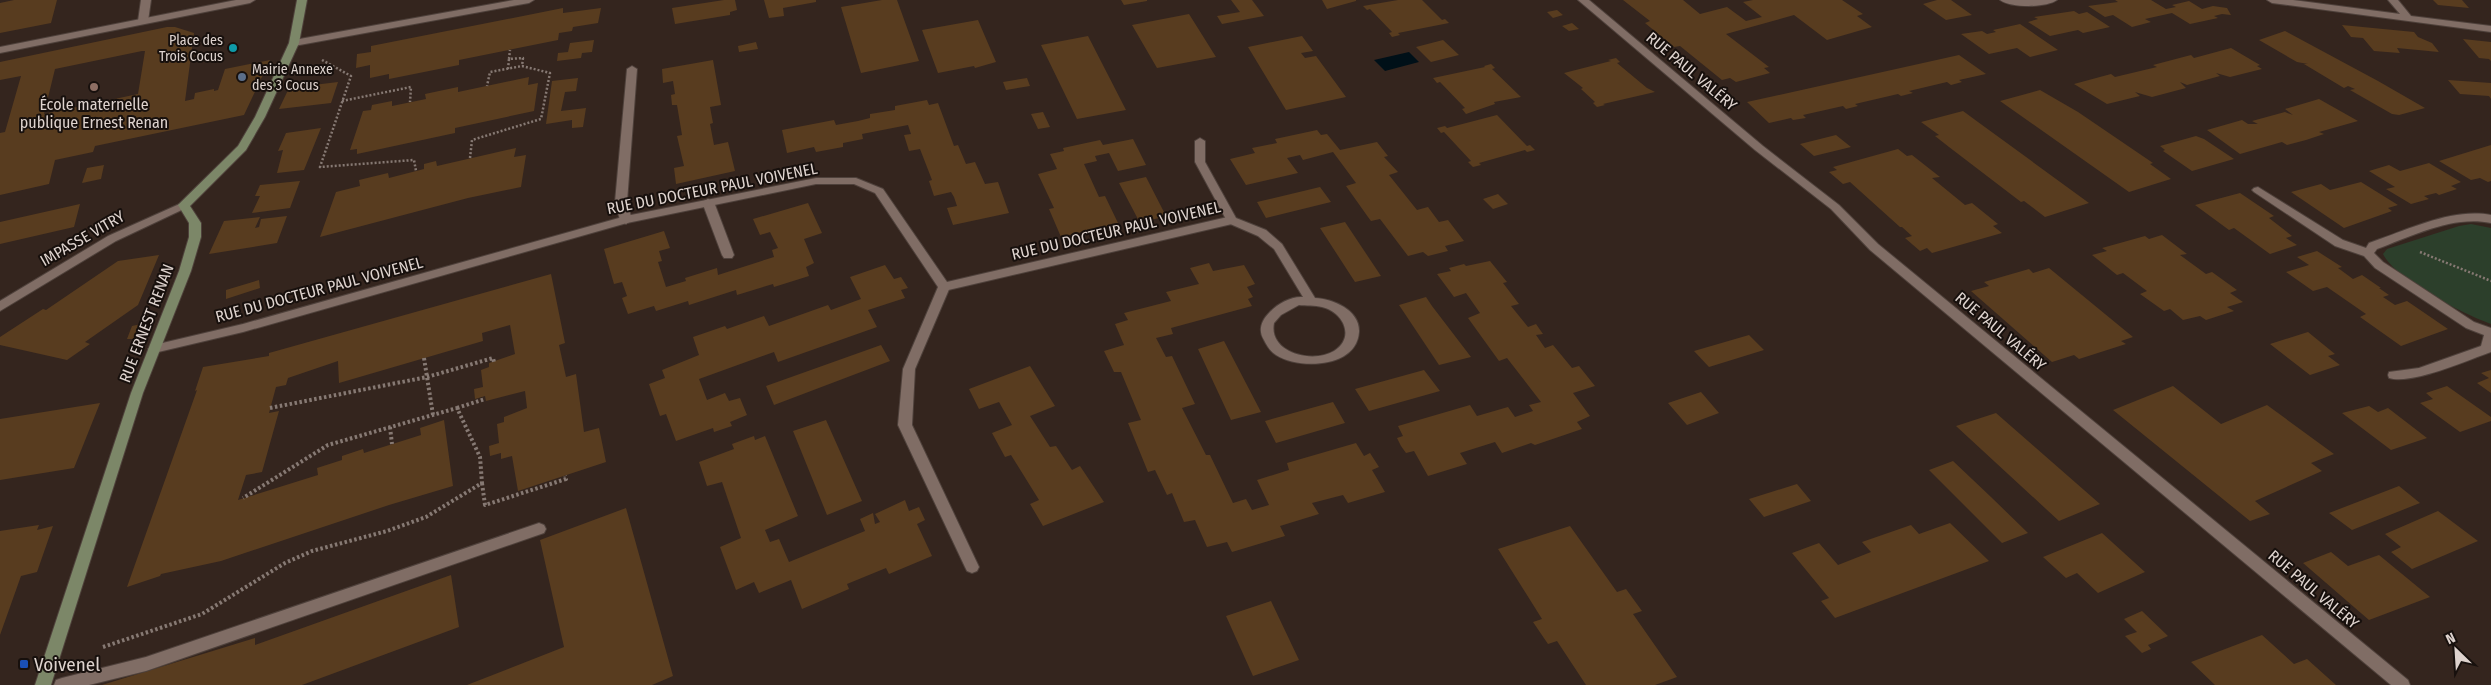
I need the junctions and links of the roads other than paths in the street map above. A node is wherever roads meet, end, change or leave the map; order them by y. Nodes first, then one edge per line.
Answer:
1 (146, 0) edge
2 (250, 0) edge
3 (302, 0) edge
4 (529, 0) edge
5 (1582, 0) edge
6 (2005, 0) edge
7 (2052, 0) edge
8 (2272, 0) edge
9 (2393, 0) edge
10 (2407, 17) junction
11 (143, 21) junction
12 (2491, 29) edge
13 (294, 43) junction
14 (0, 50) edge
15 (632, 69) dead end
16 (1200, 142) dead end
17 (2258, 190) dead end
18 (708, 202) junction
19 (184, 205) junction
20 (2489, 216) edge
21 (626, 220) junction
22 (1232, 220) junction
23 (2368, 253) junction
24 (728, 255) dead end
25 (944, 288) junction
26 (1311, 301) junction
27 (0, 307) edge
28 (2491, 334) edge
29 (154, 348) junction
30 (2394, 374) dead end
31 (539, 528) dead end
32 (972, 567) dead end
33 (43, 685) edge
34 (62, 685) edge
35 (2402, 685) edge

1 - 11 street
2 - 11 street
3 - 13 street
4 - 13 street
5 - 35 street, RUE PAUL VALÉRY
6 - 7 street
8 - 10 street
9 - 10 street
10 - 12 street
11 - 14 street
13 - 19 street
15 - 21 street
16 - 22 street, RUE DU DOCTEUR PAUL VOIVENEL
17 - 23 street
18 - 21 street, RUE DU DOCTEUR PAUL VOIVENEL
18 - 24 street
18 - 25 street, RUE DU DOCTEUR PAUL VOIVENEL
19 - 27 street, IMPASSE VITRY
19 - 29 street, RUE ERNEST RENAN
20 - 23 street
21 - 29 street, RUE DU DOCTEUR PAUL VOIVENEL
22 - 25 street, RUE DU DOCTEUR PAUL VOIVENEL
22 - 26 street, RUE DU DOCTEUR PAUL VOIVENEL
23 - 28 street
25 - 32 street
26 - 26 street
28 - 30 street
29 - 33 street, RUE ERNEST RENAN
31 - 34 street

